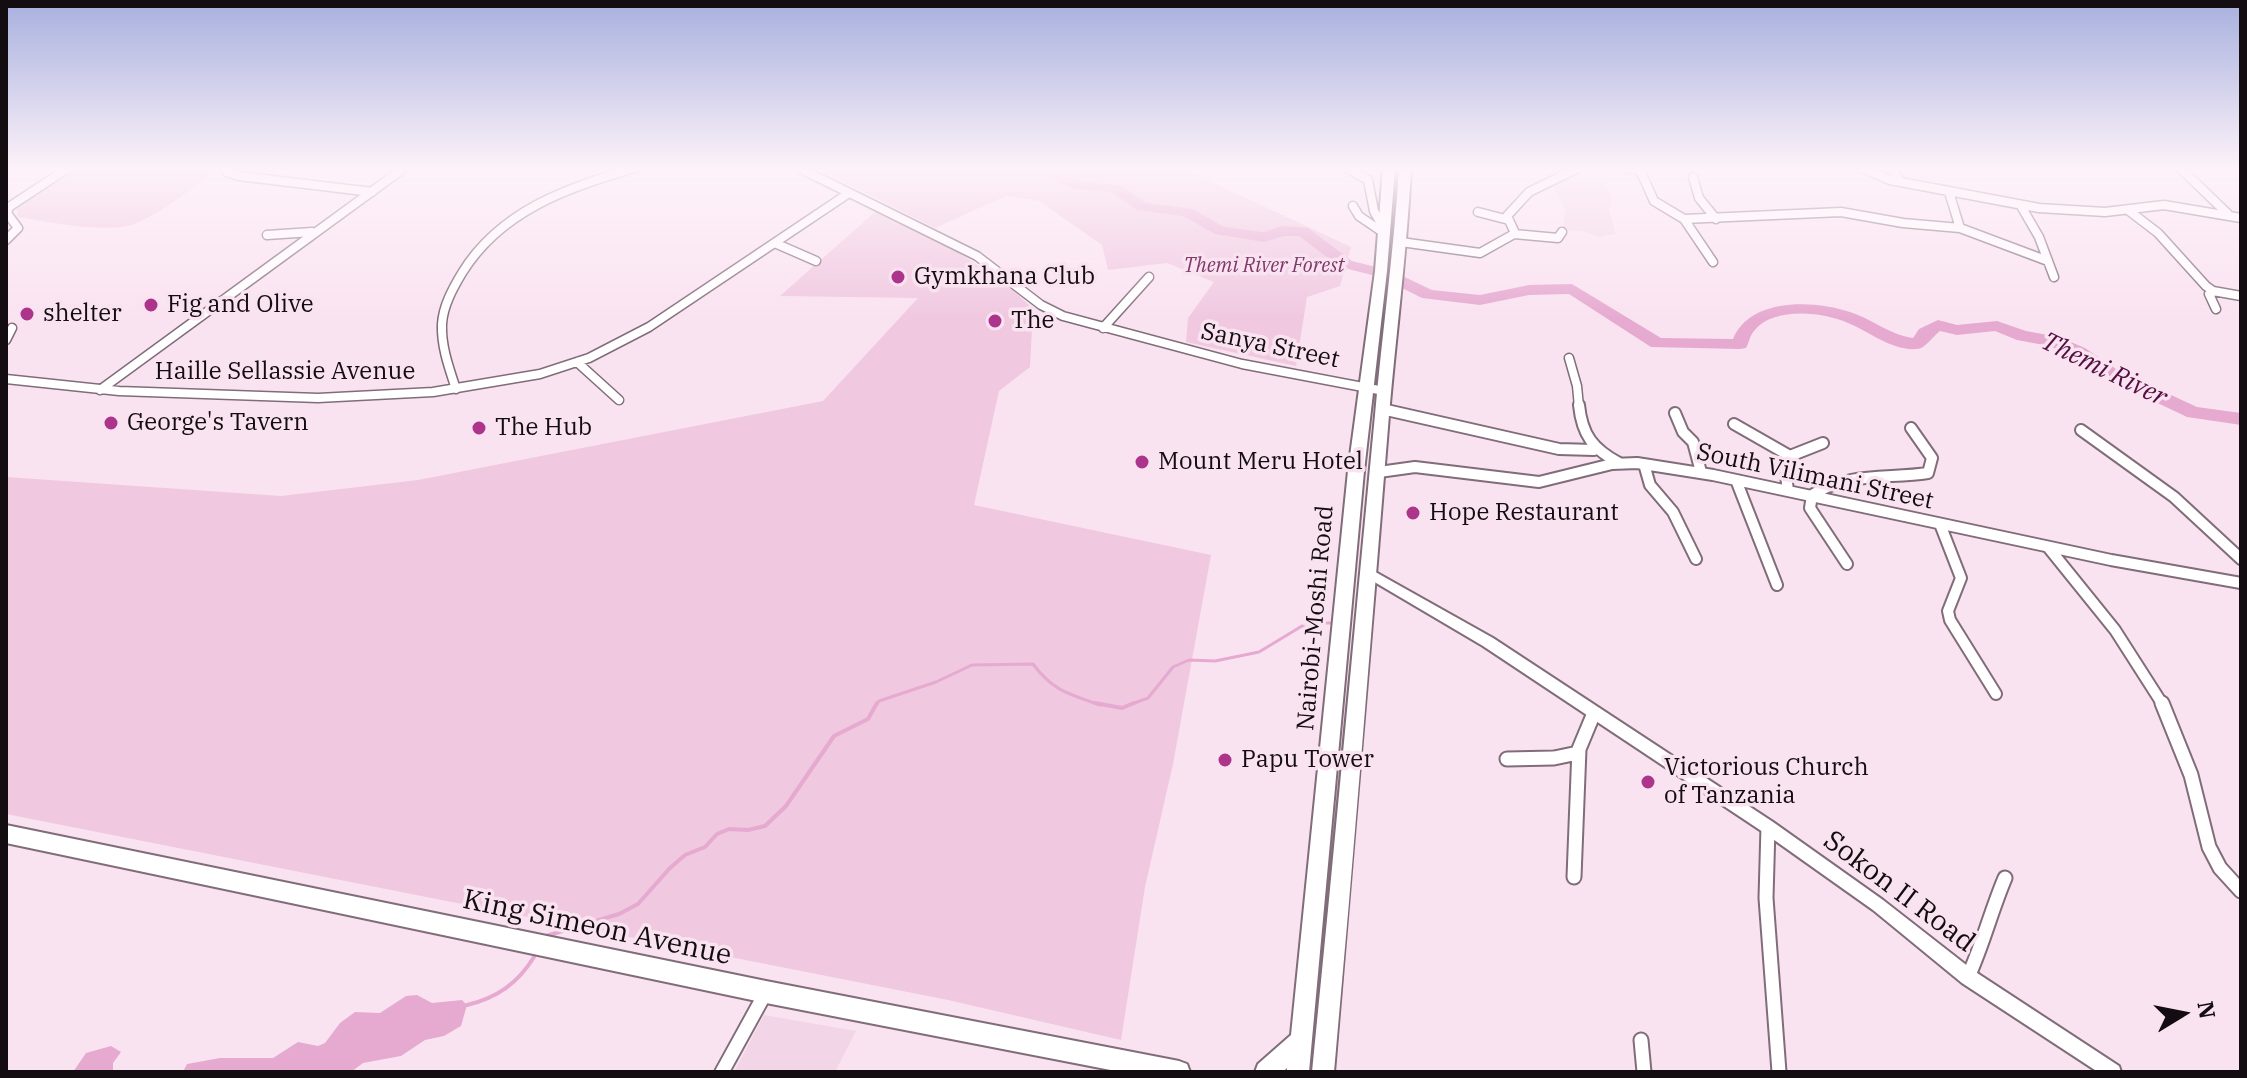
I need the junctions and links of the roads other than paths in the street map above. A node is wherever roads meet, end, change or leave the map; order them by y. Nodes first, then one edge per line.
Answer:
1 (11, 218) edge
2 (334, 218) edge
3 (513, 218) edge
4 (813, 218) edge
5 (900, 218) edge
6 (1363, 218) edge
7 (1375, 218) edge
8 (1385, 218) edge
9 (1402, 218) edge
10 (1502, 218) edge
11 (1728, 218) edge
12 (1877, 218) edge
13 (1957, 218) edge
14 (2027, 218) edge
15 (2139, 218) edge
16 (1684, 219) joint
17 (1716, 219) joint
18 (1509, 220) joint
19 (1960, 228) junction
20 (1384, 231) junction
21 (314, 232) junction
22 (1562, 232) dead end
23 (1515, 233) junction
24 (267, 235) dead end
25 (6, 240) edge
26 (1401, 242) junction
27 (777, 244) junction
28 (816, 261) dead end
29 (2048, 261) junction
30 (1713, 262) dead end
31 (1149, 277) dead end
32 (2054, 277) dead end
33 (1387, 280) junction
34 (2213, 291) junction
35 (2241, 296) edge
36 (2216, 309) dead end
37 (12, 328) dead end
38 (1103, 328) junction
39 (6, 340) edge
40 (1569, 358) dead end
41 (577, 362) junction
42 (6, 379) edge
43 (456, 389) junction
44 (100, 390) junction
45 (1377, 395) junction
46 (619, 400) dead end
47 (1675, 413) dead end
48 (1734, 424) dead end
49 (1911, 428) dead end
50 (2081, 430) dead end
51 (1823, 443) dead end
52 (1594, 450) junction
53 (1790, 456) junction
54 (1619, 463) junction
55 (1644, 464) junction
56 (1379, 472) junction
57 (1701, 472) junction
58 (1736, 480) junction
59 (1788, 490) junction
60 (1812, 495) junction
61 (1940, 524) junction
62 (2048, 547) junction
63 (1696, 559) dead end
64 (2241, 559) edge
65 (1847, 564) dead end
66 (1370, 574) junction
67 (1777, 585) dead end
68 (2240, 586) edge
69 (1996, 694) dead end
70 (1594, 713) junction
71 (1578, 753) junction
72 (1507, 759) dead end
73 (1768, 827) junction
74 (6, 834) edge
75 (1574, 877) dead end
76 (2005, 878) dead end
77 (2241, 891) edge
78 (1968, 977) junction
79 (766, 992) junction
80 (1301, 1040) junction
81 (1641, 1040) dead end
82 (722, 1072) edge
83 (1179, 1072) edge
84 (1266, 1072) edge
85 (1298, 1072) edge
86 (1323, 1072) edge
87 (1644, 1072) edge
88 (1779, 1072) edge
89 (2113, 1072) edge

1 - 25 street
2 - 21 street
3 - 43 street
4 - 27 street, Haille Sellassie Avenue
5 - 38 street, Sanya Street
6 - 20 street
7 - 20 street
8 - 20 main road, Nairobi-Moshi Road
9 - 26 main road, Nairobi-Moshi Road
10 - 18 street
11 - 17 street
12 - 19 street
13 - 19 street
14 - 29 street
15 - 34 street
16 - 17 street
16 - 30 street
18 - 23 street
19 - 29 street
20 - 33 main road, Nairobi-Moshi Road
21 - 24 street
21 - 44 street
22 - 23 street
23 - 26 street
26 - 33 main road, Nairobi-Moshi Road
27 - 28 street
27 - 41 street, Haille Sellassie Avenue
29 - 32 street
31 - 38 street
33 - 45 main road, Nairobi-Moshi Road
34 - 35 street
34 - 36 street
37 - 39 street
38 - 45 street, Sanya Street
40 - 52 street
41 - 43 street, Haille Sellassie Avenue
41 - 46 street
42 - 44 street, Haille Sellassie Avenue
43 - 44 street, Haille Sellassie Avenue
45 - 52 street, Sanya Street
45 - 56 main road, Nairobi-Moshi Road
45 - 80 main road, Nairobi-Moshi Road
47 - 57 street
48 - 53 street
49 - 60 street
50 - 64 street
51 - 53 street
52 - 54 street
53 - 59 street
54 - 55 street, South Vilimani Street
54 - 56 street, South Vilimani Street
55 - 57 street, South Vilimani Street
55 - 63 street
56 - 66 main road, Nairobi-Moshi Road
57 - 58 street, South Vilimani Street
58 - 59 street, South Vilimani Street
58 - 67 street
59 - 60 street, South Vilimani Street
60 - 61 street, South Vilimani Street
60 - 65 street
61 - 62 street, South Vilimani Street
61 - 69 street
62 - 68 street, South Vilimani Street
62 - 77 street
66 - 70 street, Sokon II Road
66 - 86 main road, Nairobi-Moshi Road
70 - 71 street
70 - 73 street, Sokon II Road
71 - 72 street
71 - 75 street
73 - 78 street, Sokon II Road
73 - 88 street
74 - 79 main road, King Simeon Avenue
76 - 78 street
78 - 89 street, Sokon II Road
79 - 82 street
79 - 83 main road, King Simeon Avenue
80 - 84 main road
80 - 85 main road, Nairobi-Moshi Road
81 - 87 street

